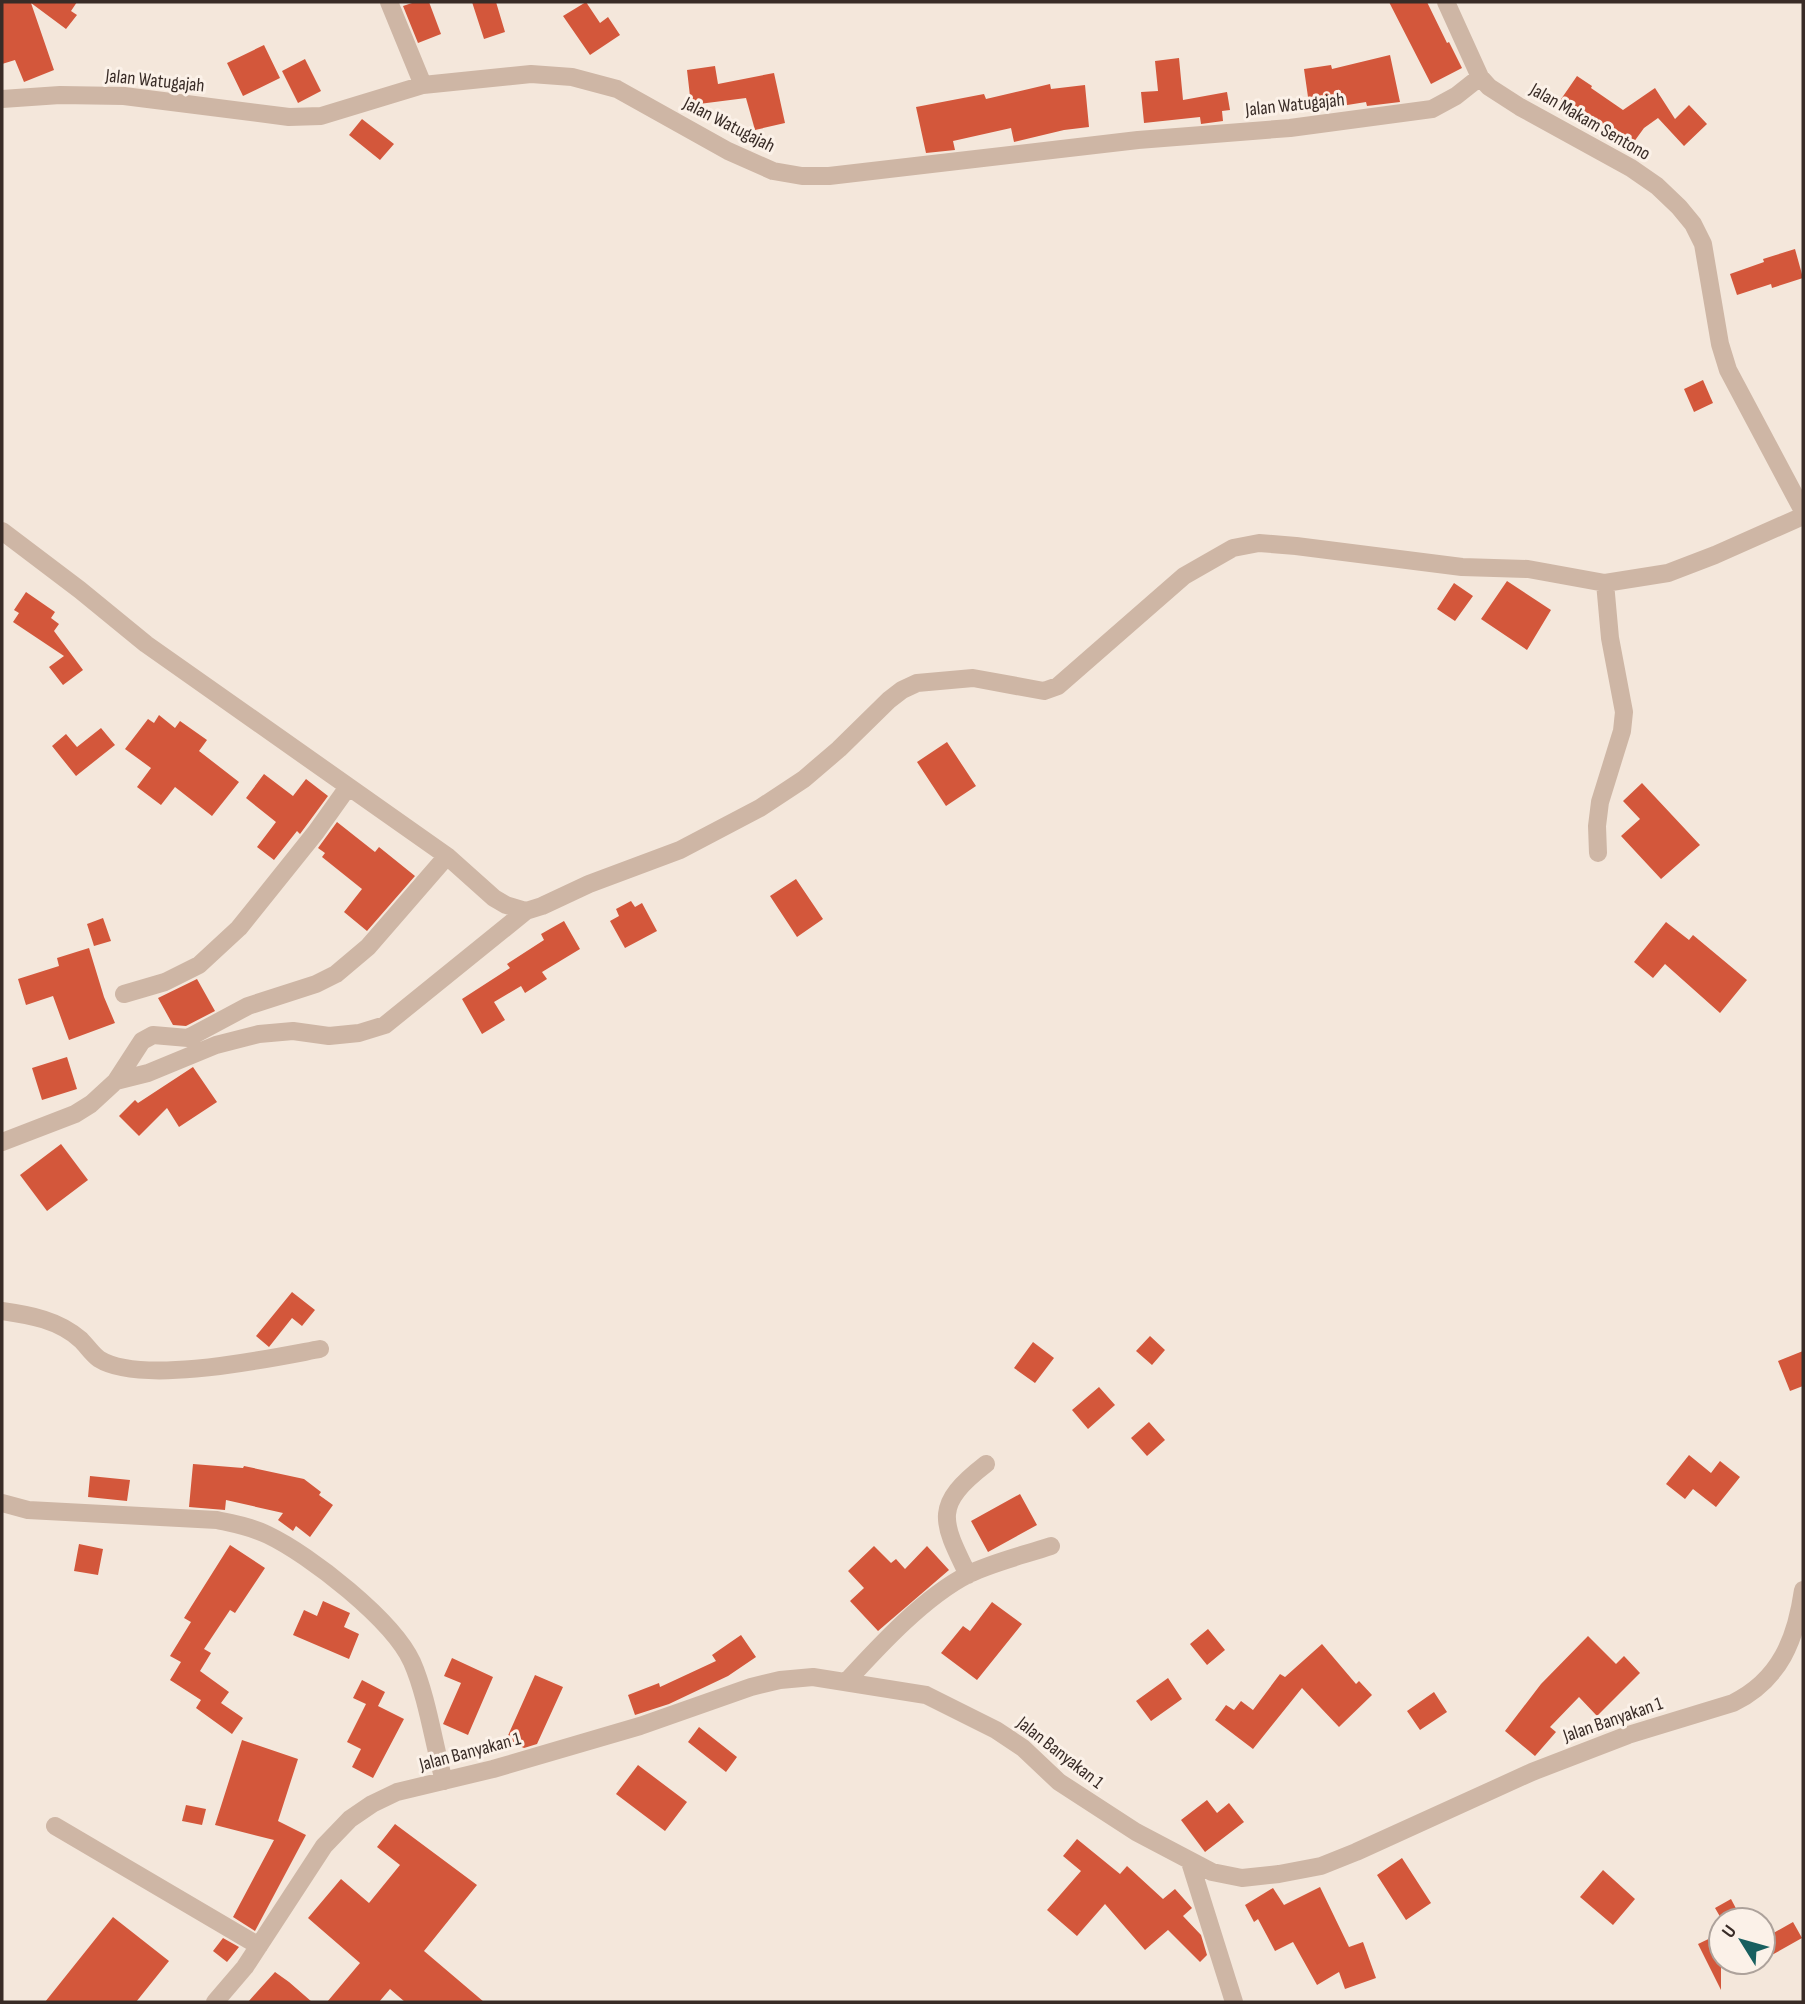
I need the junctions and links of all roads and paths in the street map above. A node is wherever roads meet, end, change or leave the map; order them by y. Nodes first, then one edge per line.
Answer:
1 (389, 2) edge
2 (1446, 2) edge
3 (1480, 77) junction
4 (423, 85) junction
5 (2, 99) edge
6 (1803, 511) edge
7 (1803, 516) edge
8 (2, 531) edge
9 (1605, 583) junction
10 (348, 787) junction
11 (1598, 853) dead end
12 (447, 856) junction
13 (526, 911) junction
14 (124, 994) dead end
15 (116, 1081) junction
16 (2, 1142) edge
17 (2, 1311) edge
18 (320, 1349) dead end
19 (986, 1464) dead end
20 (2, 1503) edge
21 (1051, 1546) dead end
22 (968, 1575) junction
23 (1803, 1590) edge
24 (846, 1682) junction
25 (444, 1781) junction
26 (55, 1826) dead end
27 (1190, 1861) junction
28 (259, 1946) junction
29 (217, 2001) edge
30 (1234, 2002) edge

1 - 4 street
2 - 3 street, Jalan Makam Sentono
3 - 4 street, Jalan Watugajah
3 - 6 street, Jalan Makam Sentono
4 - 5 street, Jalan Watugajah
7 - 9 street
8 - 10 street
9 - 11 street
9 - 13 street
10 - 12 street
10 - 14 street
12 - 13 street
12 - 15 street
13 - 15 street
15 - 16 street
17 - 18 street
19 - 22 street
20 - 25 street
21 - 22 street
22 - 24 street
23 - 27 street, Jalan Banyakan 1
24 - 25 street, Jalan Banyakan 1
24 - 27 street, Jalan Banyakan 1
25 - 28 street, Jalan Banyakan 1
26 - 28 street
27 - 30 street
28 - 29 street, Jalan Banyakan 1

